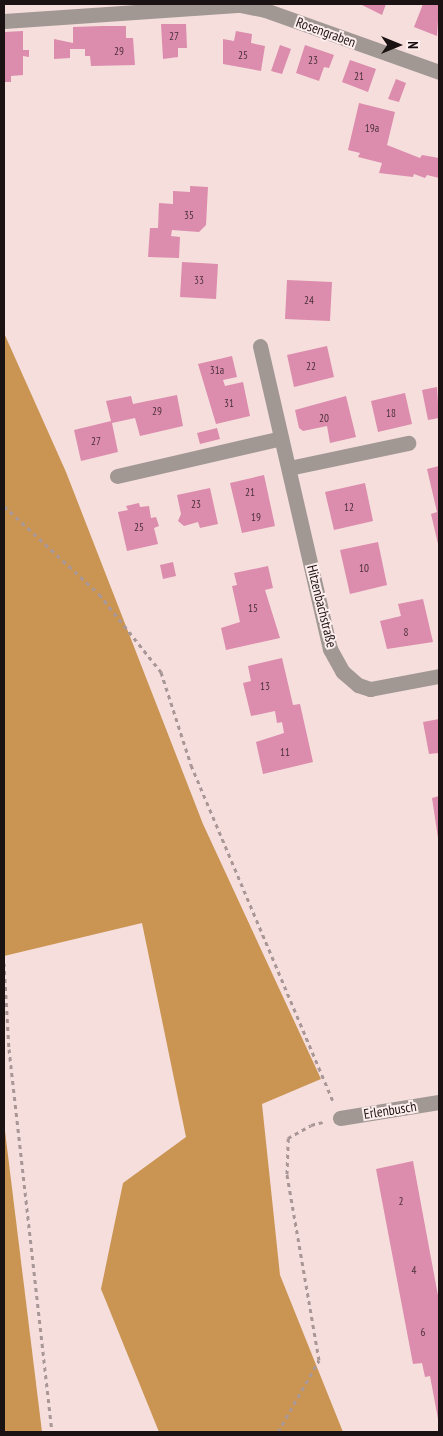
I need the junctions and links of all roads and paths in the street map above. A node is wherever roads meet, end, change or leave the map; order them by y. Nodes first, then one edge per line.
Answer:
1 (238, 5) edge
2 (265, 7) edge
3 (4, 21) edge
4 (439, 72) edge
5 (260, 346) dead end
6 (281, 438) junction
7 (408, 443) dead end
8 (289, 468) junction
9 (117, 476) dead end
10 (4, 506) edge
11 (439, 676) edge
12 (4, 963) edge
13 (439, 1102) edge
14 (340, 1118) junction
15 (52, 1432) edge
16 (278, 1432) edge

1 - 2 street, Rosengraben
1 - 3 street, Rosengraben
2 - 4 street, Rosengraben
5 - 6 street, Hitzenbachstraße
6 - 8 street, Hitzenbachstraße
6 - 9 street
7 - 8 street
8 - 11 street, Hitzenbachstraße
10 - 14 path
12 - 15 path
13 - 14 street, Erlenbusch
14 - 16 path

